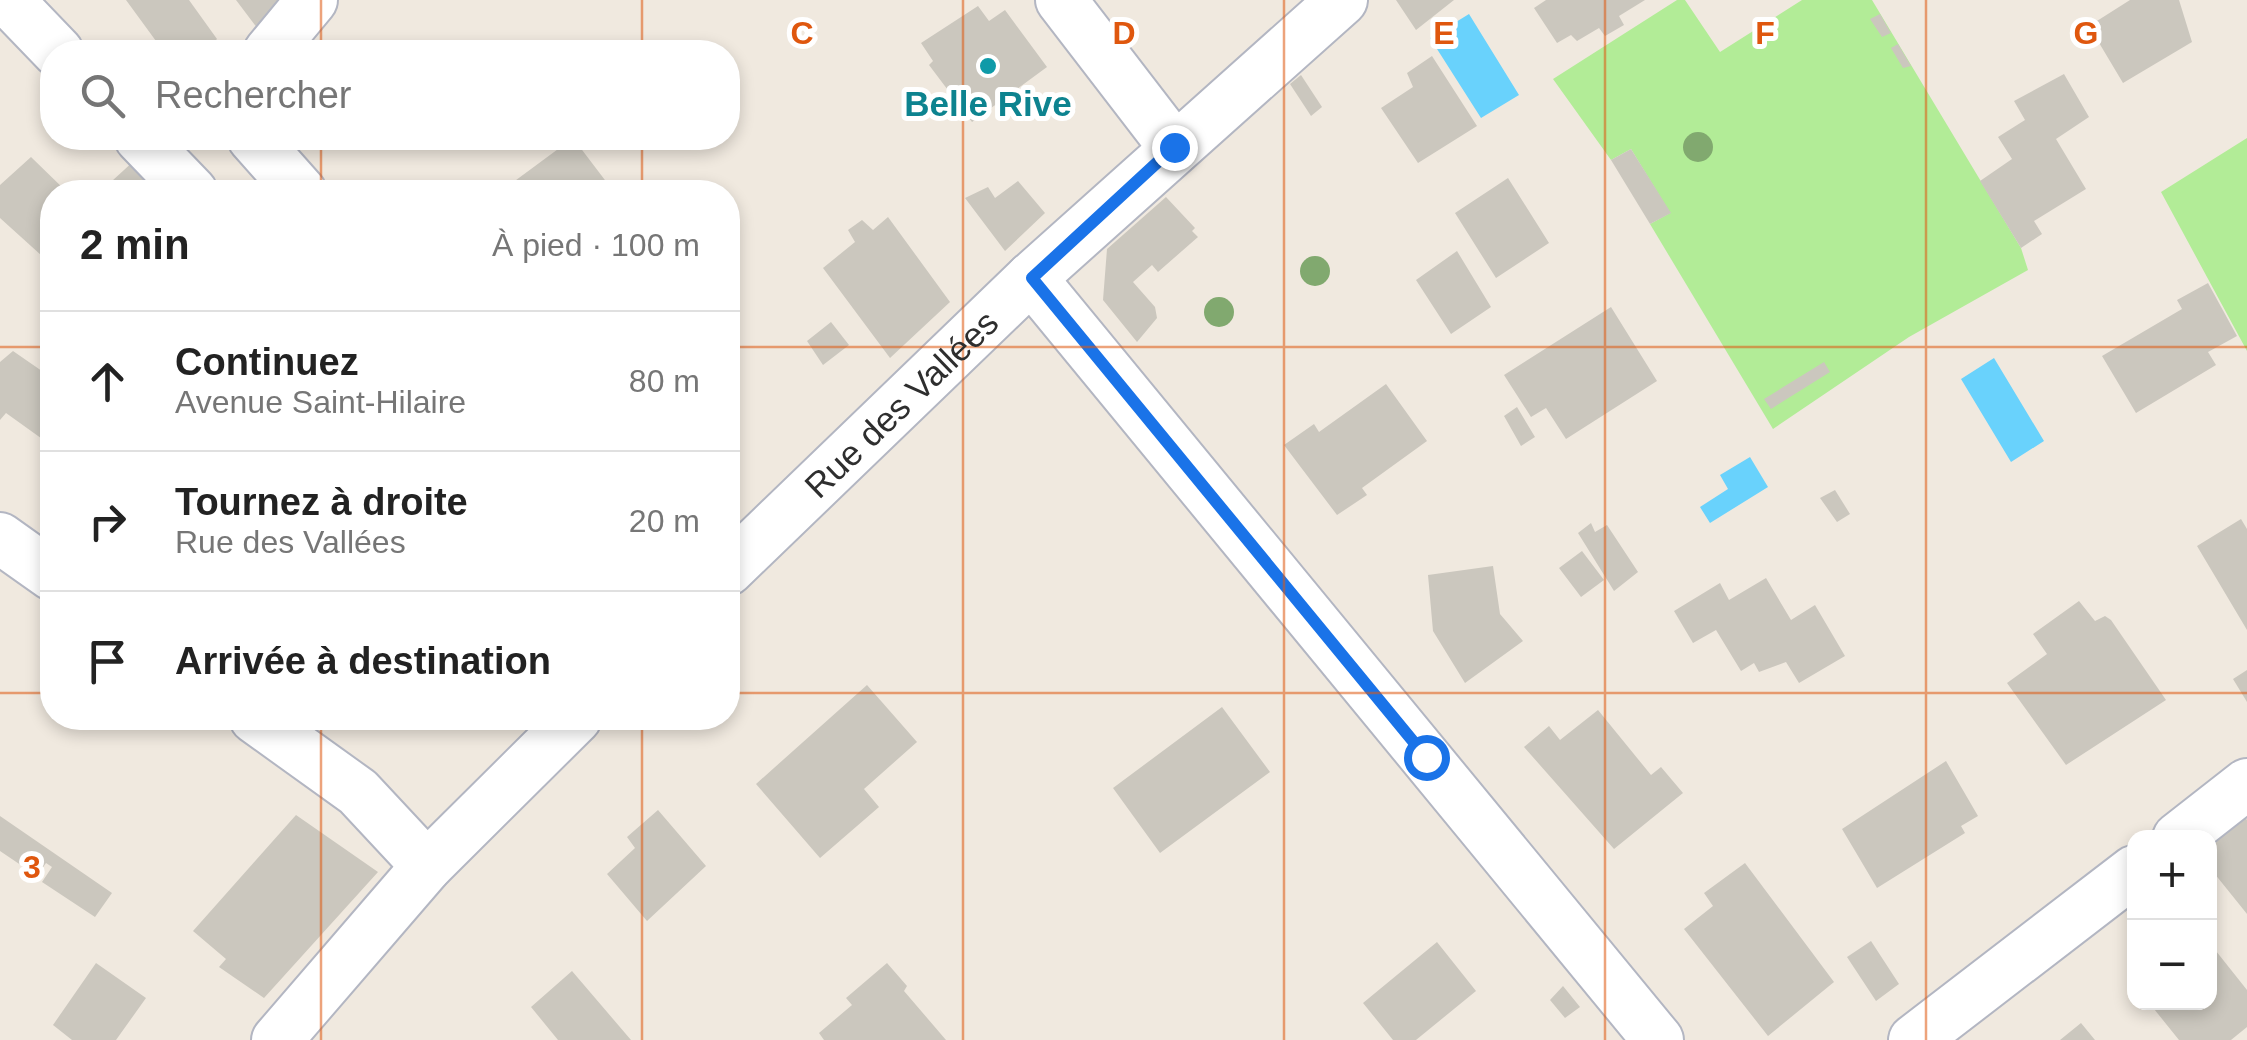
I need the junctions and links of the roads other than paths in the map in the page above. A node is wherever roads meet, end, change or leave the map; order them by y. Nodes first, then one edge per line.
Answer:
1 (8, 0) edge
2 (312, 0) edge
3 (1061, 0) edge
4 (1342, 0) edge
5 (46, 40) edge
6 (279, 40) edge
7 (1174, 147) junction
8 (152, 150) edge
9 (264, 150) edge
10 (180, 180) edge
11 (290, 180) edge
12 (1032, 278) junction
13 (0, 538) edge
14 (740, 558) edge
15 (40, 566) edge
16 (272, 730) edge
17 (564, 730) edge
18 (2247, 784) edge
19 (2188, 830) edge
20 (427, 866) junction
21 (2127, 875) edge
22 (277, 1040) edge
23 (1658, 1040) edge
24 (1914, 1040) edge

1 - 5 street
2 - 6 street
3 - 7 street
4 - 7 street, Rue des Vallées
7 - 12 street, Rue des Vallées
8 - 10 street
9 - 11 street
12 - 14 street, Rue des Vallées
12 - 23 street
13 - 15 street
16 - 20 street
17 - 20 street
18 - 19 street
20 - 22 street
21 - 24 street

